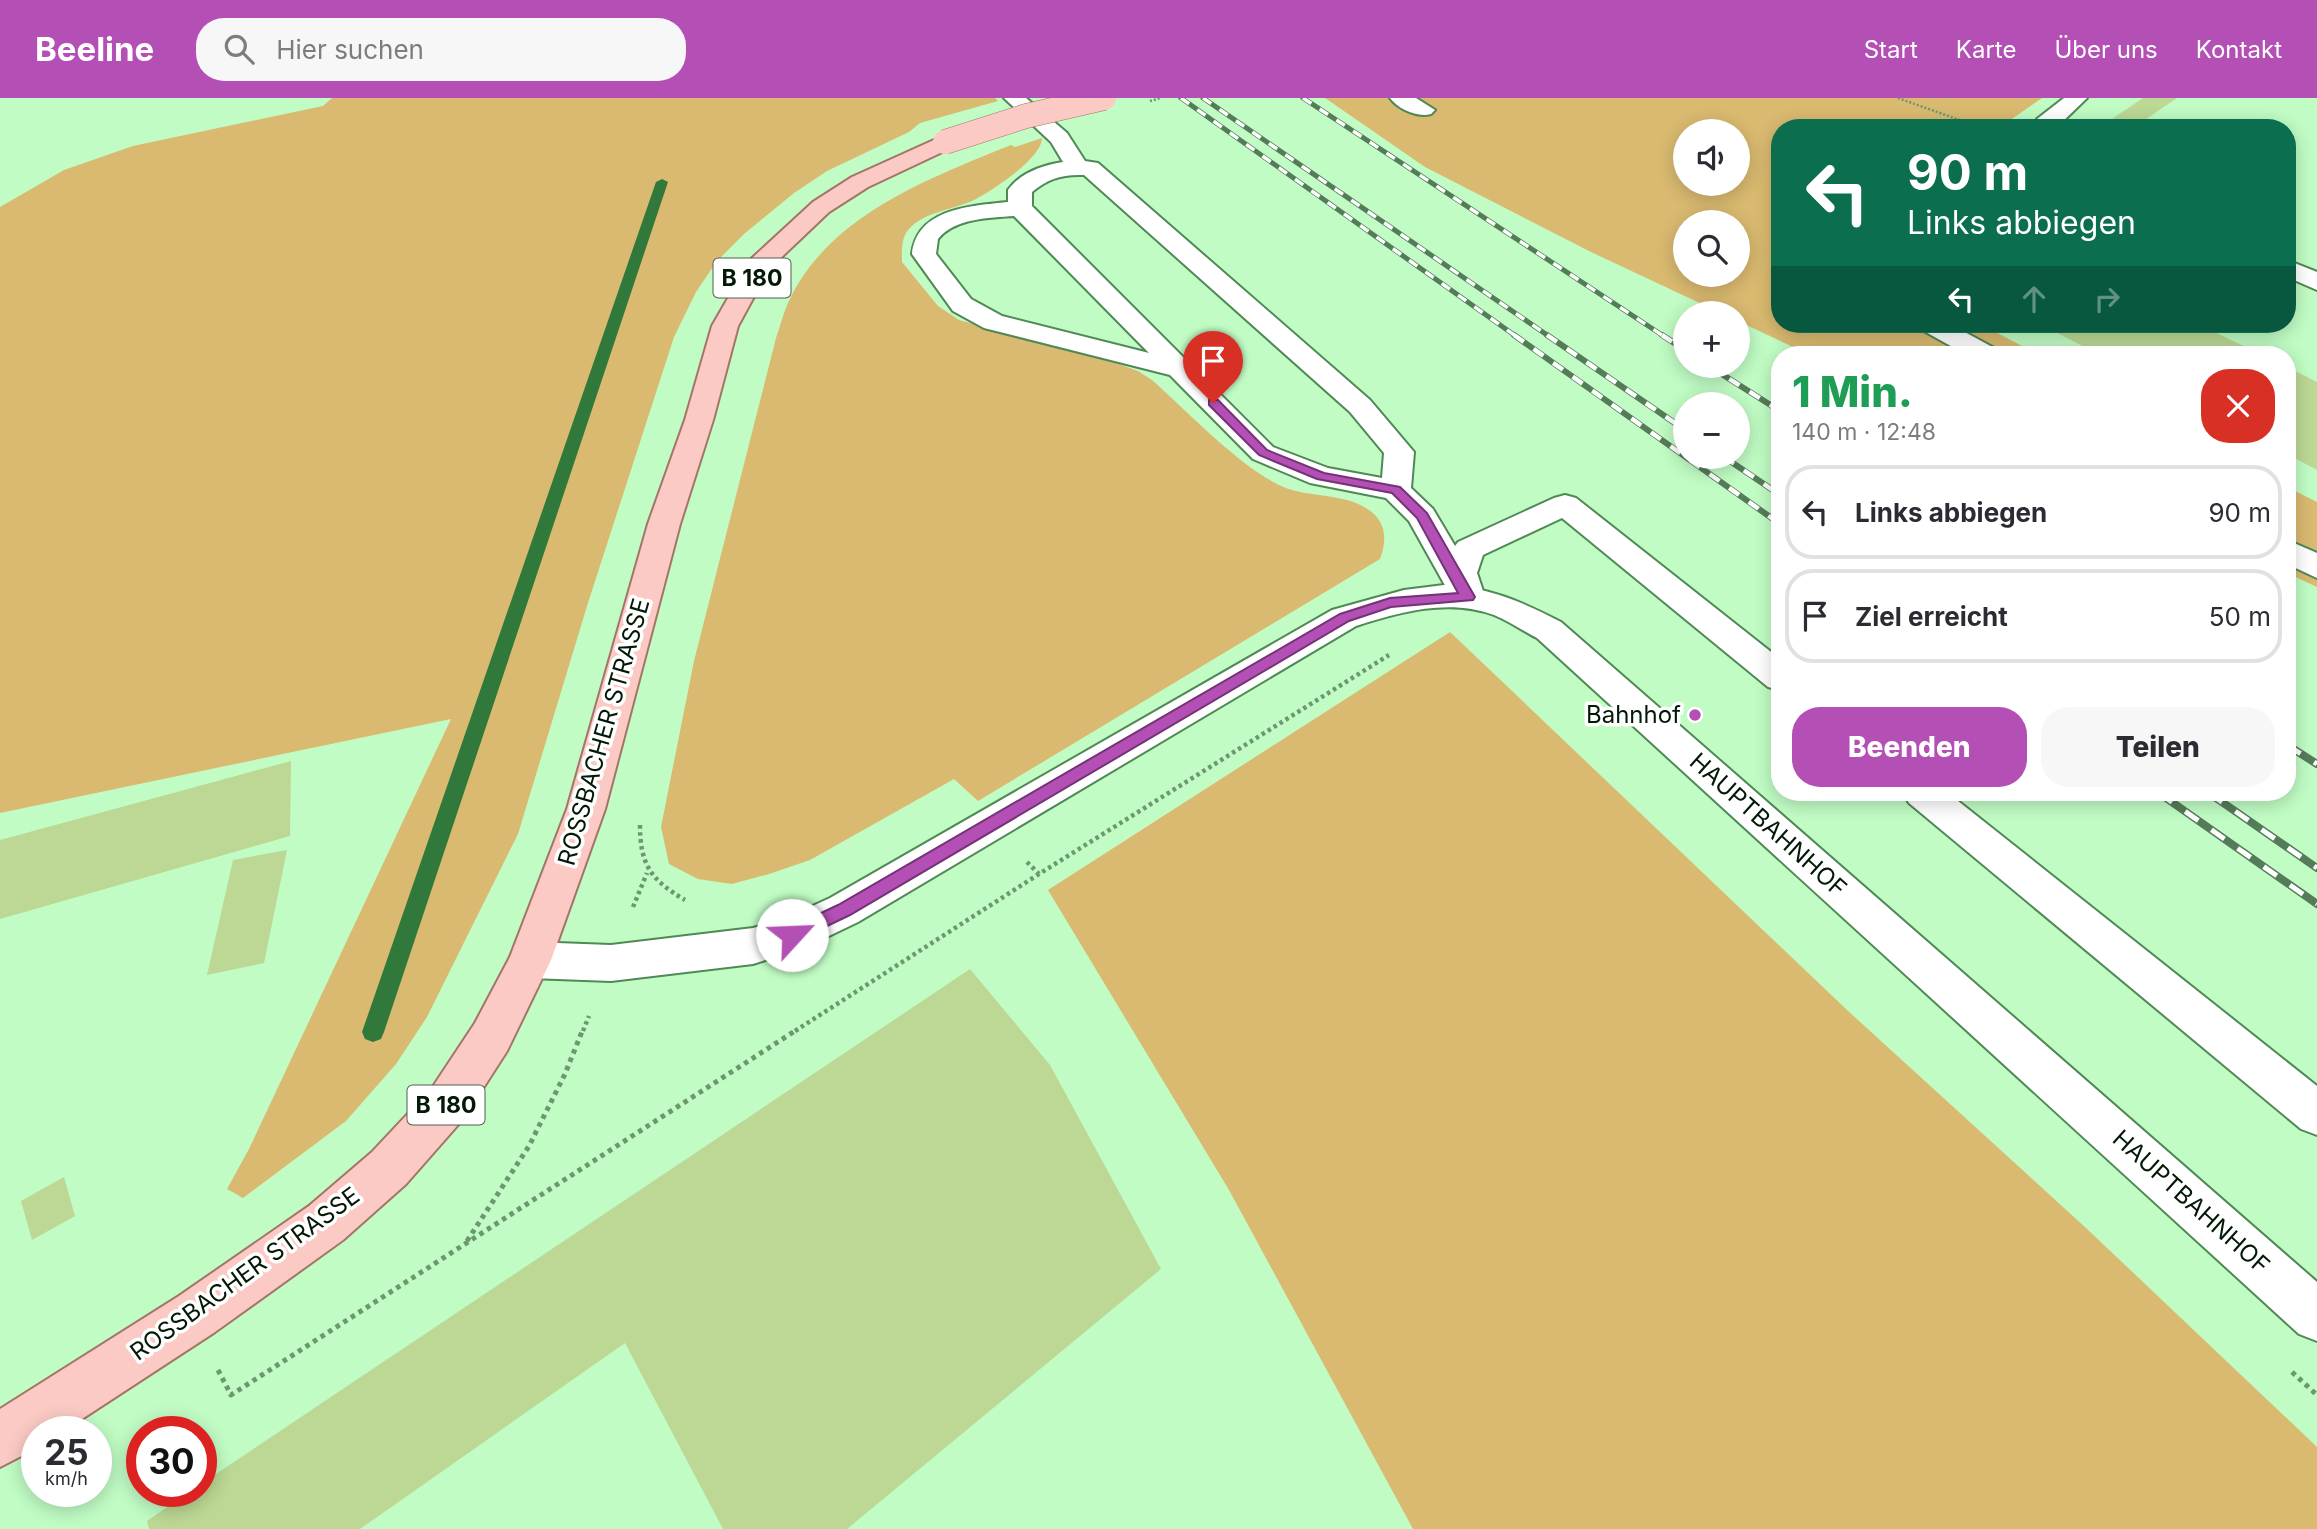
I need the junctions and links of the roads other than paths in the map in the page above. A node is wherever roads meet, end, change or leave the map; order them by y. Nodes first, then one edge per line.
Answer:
1 (1014, 98) edge
2 (1104, 98) edge
3 (1400, 98) edge
4 (2077, 98) edge
5 (1424, 110) dead end
6 (2051, 119) edge
7 (1078, 168) junction
8 (1020, 208) junction
9 (2296, 272) edge
10 (2317, 282) edge
11 (1947, 333) edge
12 (1970, 346) edge
13 (1180, 369) junction
14 (1396, 490) junction
15 (2296, 555) edge
16 (2317, 567) edge
17 (1468, 597) junction
18 (1771, 671) edge
19 (1932, 801) edge
20 (530, 960) junction
21 (2317, 1114) edge
22 (2317, 1316) edge
23 (0, 1440) edge

1 - 7 street
2 - 20 main road, ROSSBACHER STRASSE / B 180, bridge
3 - 5 street
4 - 6 street
7 - 8 street
7 - 14 street
8 - 13 street
8 - 13 street
9 - 10 street
11 - 12 street
13 - 14 street
14 - 17 street
15 - 16 street
17 - 18 street
17 - 20 street, HAUPTBAHNHOF
17 - 22 street, HAUPTBAHNHOF
19 - 21 street
20 - 23 main road, ROSSBACHER STRASSE / B 180

